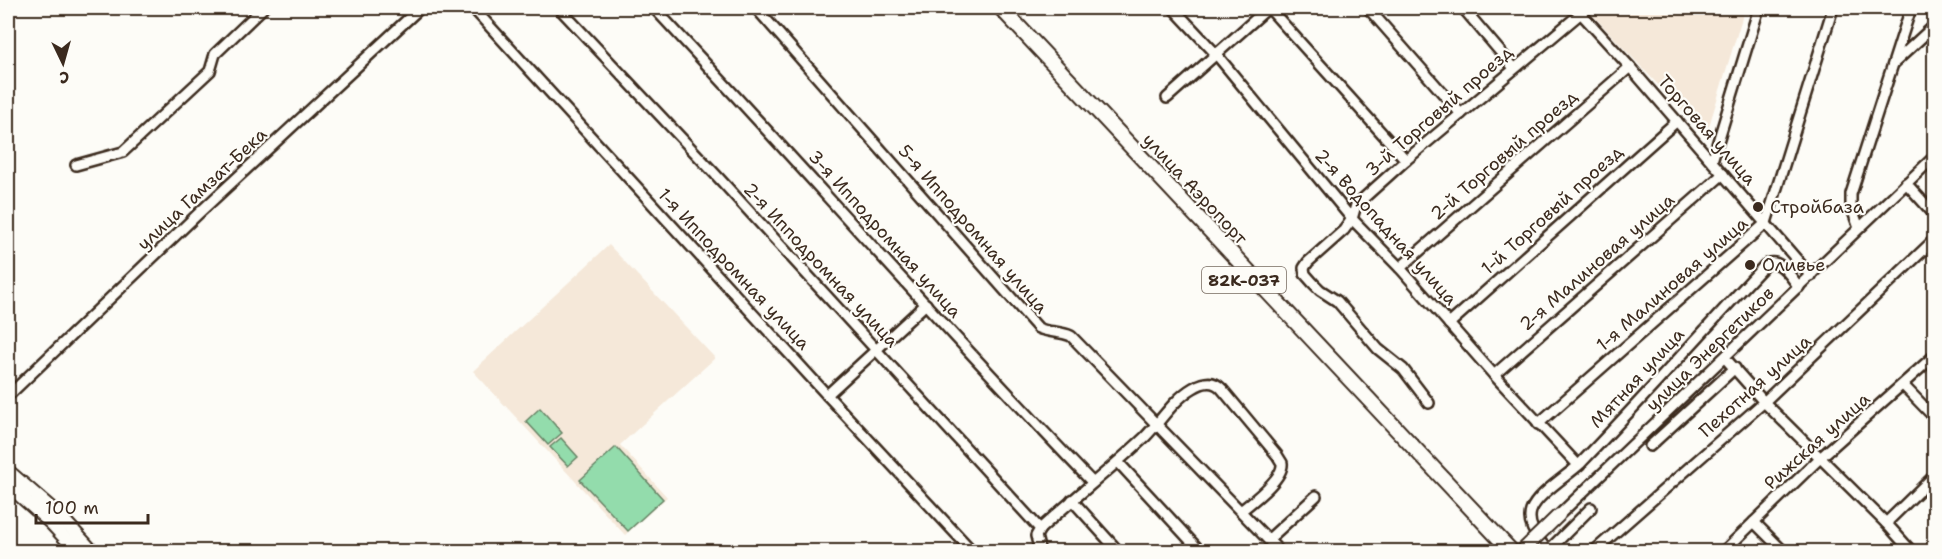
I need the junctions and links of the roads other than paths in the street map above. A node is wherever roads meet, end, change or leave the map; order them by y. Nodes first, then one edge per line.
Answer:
1 (262, 8) edge
2 (420, 8) edge
3 (473, 8) edge
4 (559, 8) edge
5 (654, 8) edge
6 (756, 8) edge
7 (988, 8) edge
8 (1000, 8) edge
9 (1173, 8) edge
10 (1268, 8) edge
11 (1368, 8) edge
12 (1464, 8) edge
13 (1759, 8) edge
14 (1833, 8) edge
15 (1911, 8) edge
16 (1579, 10) edge
17 (1935, 26) edge
18 (1216, 54) junction
19 (1894, 64) junction
20 (1630, 67) junction
21 (1514, 68) junction
22 (1167, 98) dead end
23 (1461, 114) junction
24 (1677, 121) junction
25 (1935, 156) edge
26 (1406, 160) junction
27 (1712, 161) junction
28 (76, 165) dead end
29 (1723, 174) junction
30 (1906, 183) junction
31 (1935, 214) edge
32 (1352, 219) junction
33 (1766, 223) junction
34 (1859, 228) junction
35 (1935, 240) edge
36 (1400, 268) junction
37 (1811, 276) junction
38 (1799, 287) junction
39 (926, 304) junction
40 (1449, 324) junction
41 (876, 349) junction
42 (1935, 356) edge
43 (1725, 358) junction
44 (1735, 368) junction
45 (1494, 375) junction
46 (1903, 385) junction
47 (827, 395) junction
48 (8, 396) edge
49 (1764, 402) junction
50 (1429, 403) dead end
51 (1935, 417) edge
52 (1538, 424) junction
53 (1158, 425) junction
54 (1650, 446) dead end
55 (1820, 458) junction
56 (1118, 462) junction
57 (1578, 465) junction
58 (8, 471) edge
59 (1935, 476) edge
60 (1092, 482) junction
61 (8, 485) edge
62 (1316, 496) dead end
63 (1072, 500) junction
64 (1592, 508) dead end
65 (1242, 510) junction
66 (1559, 515) joint
67 (1754, 522) junction
68 (1886, 523) junction
69 (1040, 529) junction
70 (1269, 538) junction
71 (1548, 551) edge
72 (78, 552) edge
73 (93, 552) edge
74 (974, 552) edge
75 (1040, 552) edge
76 (1119, 552) edge
77 (1201, 552) edge
78 (1280, 552) edge
79 (1500, 552) edge
80 (1512, 552) edge
81 (1521, 552) edge
82 (1593, 552) edge
83 (1723, 552) edge
84 (1784, 552) edge
85 (1912, 552) edge

1 - 28 street
2 - 48 street, улица Гамзат-Бека
3 - 47 street, 1-я Ипподромная улица
4 - 41 street, 2-я Ипподромная улица
5 - 39 street, 3-я Ипподромная улица
6 - 53 street, 5-я Ипподромная улица
7 - 79 main road, улица Аэропорт / 82К-037
8 - 80 main road, улица Аэропорт
9 - 18 street, 2-я Водопадная улица
10 - 18 street
10 - 26 street
11 - 23 street
12 - 21 street
13 - 27 street
14 - 33 street, 1-я Малиновая улица
15 - 19 street
16 - 20 street, Торговая улица
16 - 21 street, 3-й Торговый проезд
17 - 19 street
18 - 22 street
18 - 32 street, 2-я Водопадная улица
19 - 34 street
20 - 24 street, Торговая улица
20 - 36 street, 2-й Торговый проезд
21 - 23 street, 3-й Торговый проезд
23 - 26 street, 3-й Торговый проезд
24 - 27 street, Торговая улица
24 - 40 street, 1-й Торговый проезд
25 - 30 street, улица Энергетиков
26 - 32 street, 3-й Торговый проезд
27 - 29 street, Торговая улица
29 - 33 street, Торговая улица
29 - 45 street, 2-я Малиновая улица
30 - 31 street
30 - 34 street, улица Энергетиков
32 - 36 street, 2-я Водопадная улица
32 - 50 street, 3-й Торговый проезд
33 - 37 street, Торговая улица
33 - 52 street, 1-я Малиновая улица
34 - 37 street, улица Энергетиков
35 - 49 street, Пехотная улица
36 - 40 street, 2-я Водопадная улица
37 - 38 street, улица Энергетиков
38 - 43 street, улица Энергетиков
38 - 57 street, Мятная улица
39 - 41 street
39 - 60 street, 3-я Ипподромная улица
40 - 45 street, 2-я Водопадная улица
41 - 47 street
41 - 69 street, 2-я Ипподромная улица
42 - 46 street, Рижская улица
43 - 44 street
43 - 66 street, улица Энергетиков
44 - 49 street
44 - 54 street
45 - 52 street, 2-я Водопадная улица
46 - 51 street
46 - 55 street, Рижская улица
47 - 74 street, 1-я Ипподромная улица
49 - 55 street
49 - 82 street, Пехотная улица
52 - 57 street, 2-я Водопадная улица
53 - 56 street
53 - 65 street, 5-я Ипподромная улица
53 - 65 street
55 - 67 street, Рижская улица
55 - 68 street
56 - 60 street
56 - 77 street
57 - 71 street, Мятная улица
58 - 73 main road
59 - 68 street
60 - 63 street
61 - 72 main road
62 - 70 street
63 - 69 street
63 - 76 street
64 - 71 street
65 - 70 street, 5-я Ипподромная улица
66 - 81 main road, bridge
67 - 83 street, Рижская улица
67 - 84 street
68 - 85 street
69 - 75 street
70 - 78 street, 5-я Ипподромная улица

